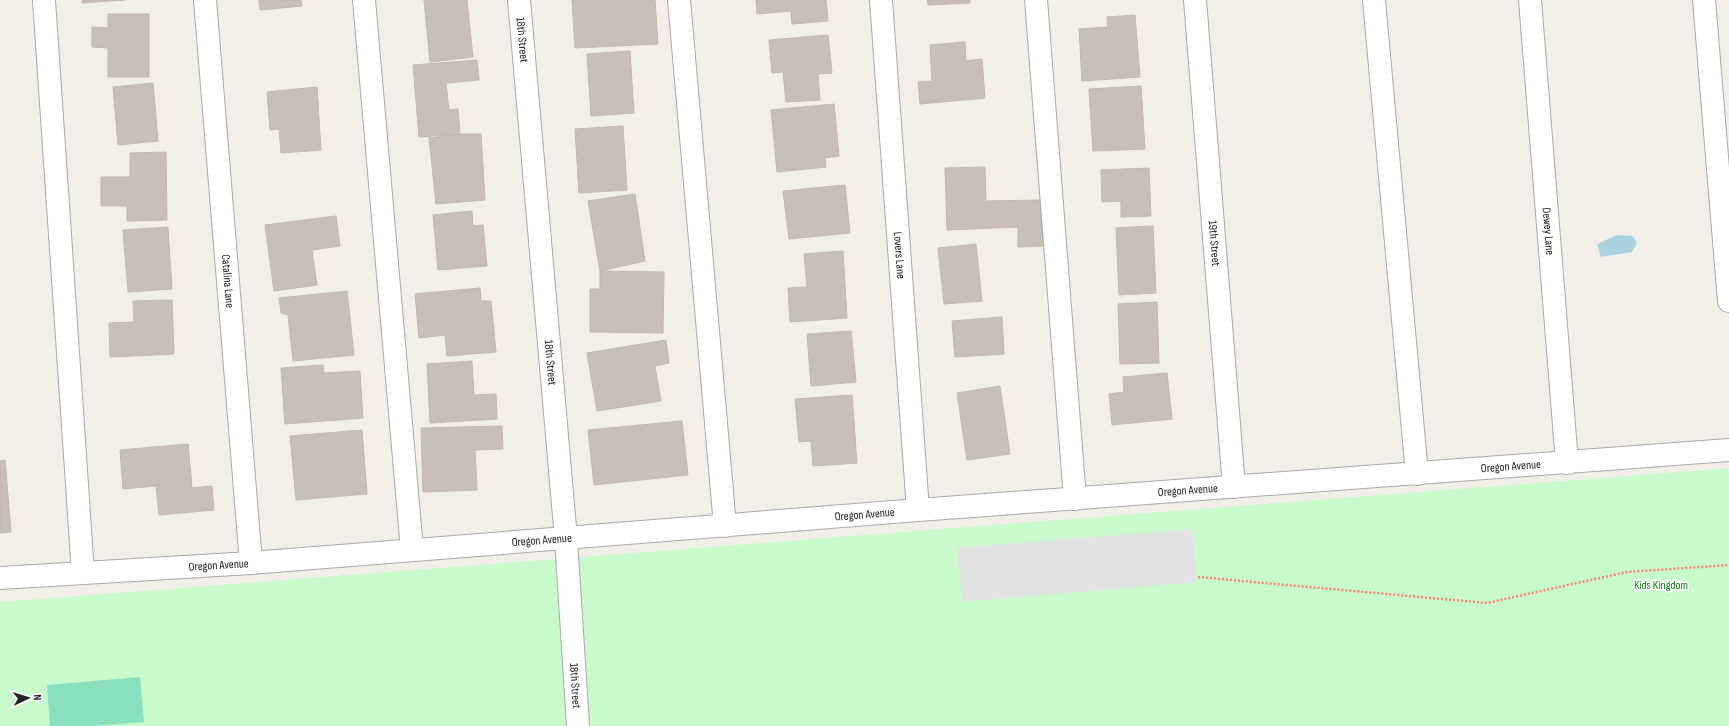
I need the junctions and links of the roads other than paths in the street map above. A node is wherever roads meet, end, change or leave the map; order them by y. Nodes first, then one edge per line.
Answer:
1 (44, 0) edge
2 (205, 0) edge
3 (364, 0) edge
4 (519, 0) edge
5 (679, 0) edge
6 (881, 0) edge
7 (1036, 0) edge
8 (1195, 0) edge
9 (1374, 0) edge
10 (1530, 0) edge
11 (1704, 0) edge
12 (1729, 301) edge
13 (1729, 450) edge
14 (1567, 463) junction
15 (1417, 474) junction
16 (1234, 487) junction
17 (1075, 498) junction
18 (918, 510) junction
19 (725, 526) junction
20 (566, 539) junction
21 (412, 550) junction
22 (251, 563) junction
23 (83, 573) junction
24 (0, 578) edge
25 (578, 726) edge

1 - 23 street
2 - 22 street, Catalina Lane
3 - 21 street
4 - 20 street, 18th Street
5 - 19 street
6 - 18 street, Lovers Lane
7 - 17 street
8 - 16 street, 19th Street
9 - 15 street
10 - 14 street, Dewey Lane
11 - 12 street
13 - 14 street, Oregon Avenue
14 - 15 street, Oregon Avenue
15 - 16 street, Oregon Avenue
16 - 17 street, Oregon Avenue
17 - 18 street, Oregon Avenue
18 - 19 street, Oregon Avenue
19 - 20 street, Oregon Avenue
20 - 21 street, Oregon Avenue
20 - 25 street, 18th Street
21 - 22 street, Oregon Avenue
22 - 23 street, Oregon Avenue
23 - 24 street, Oregon Avenue

